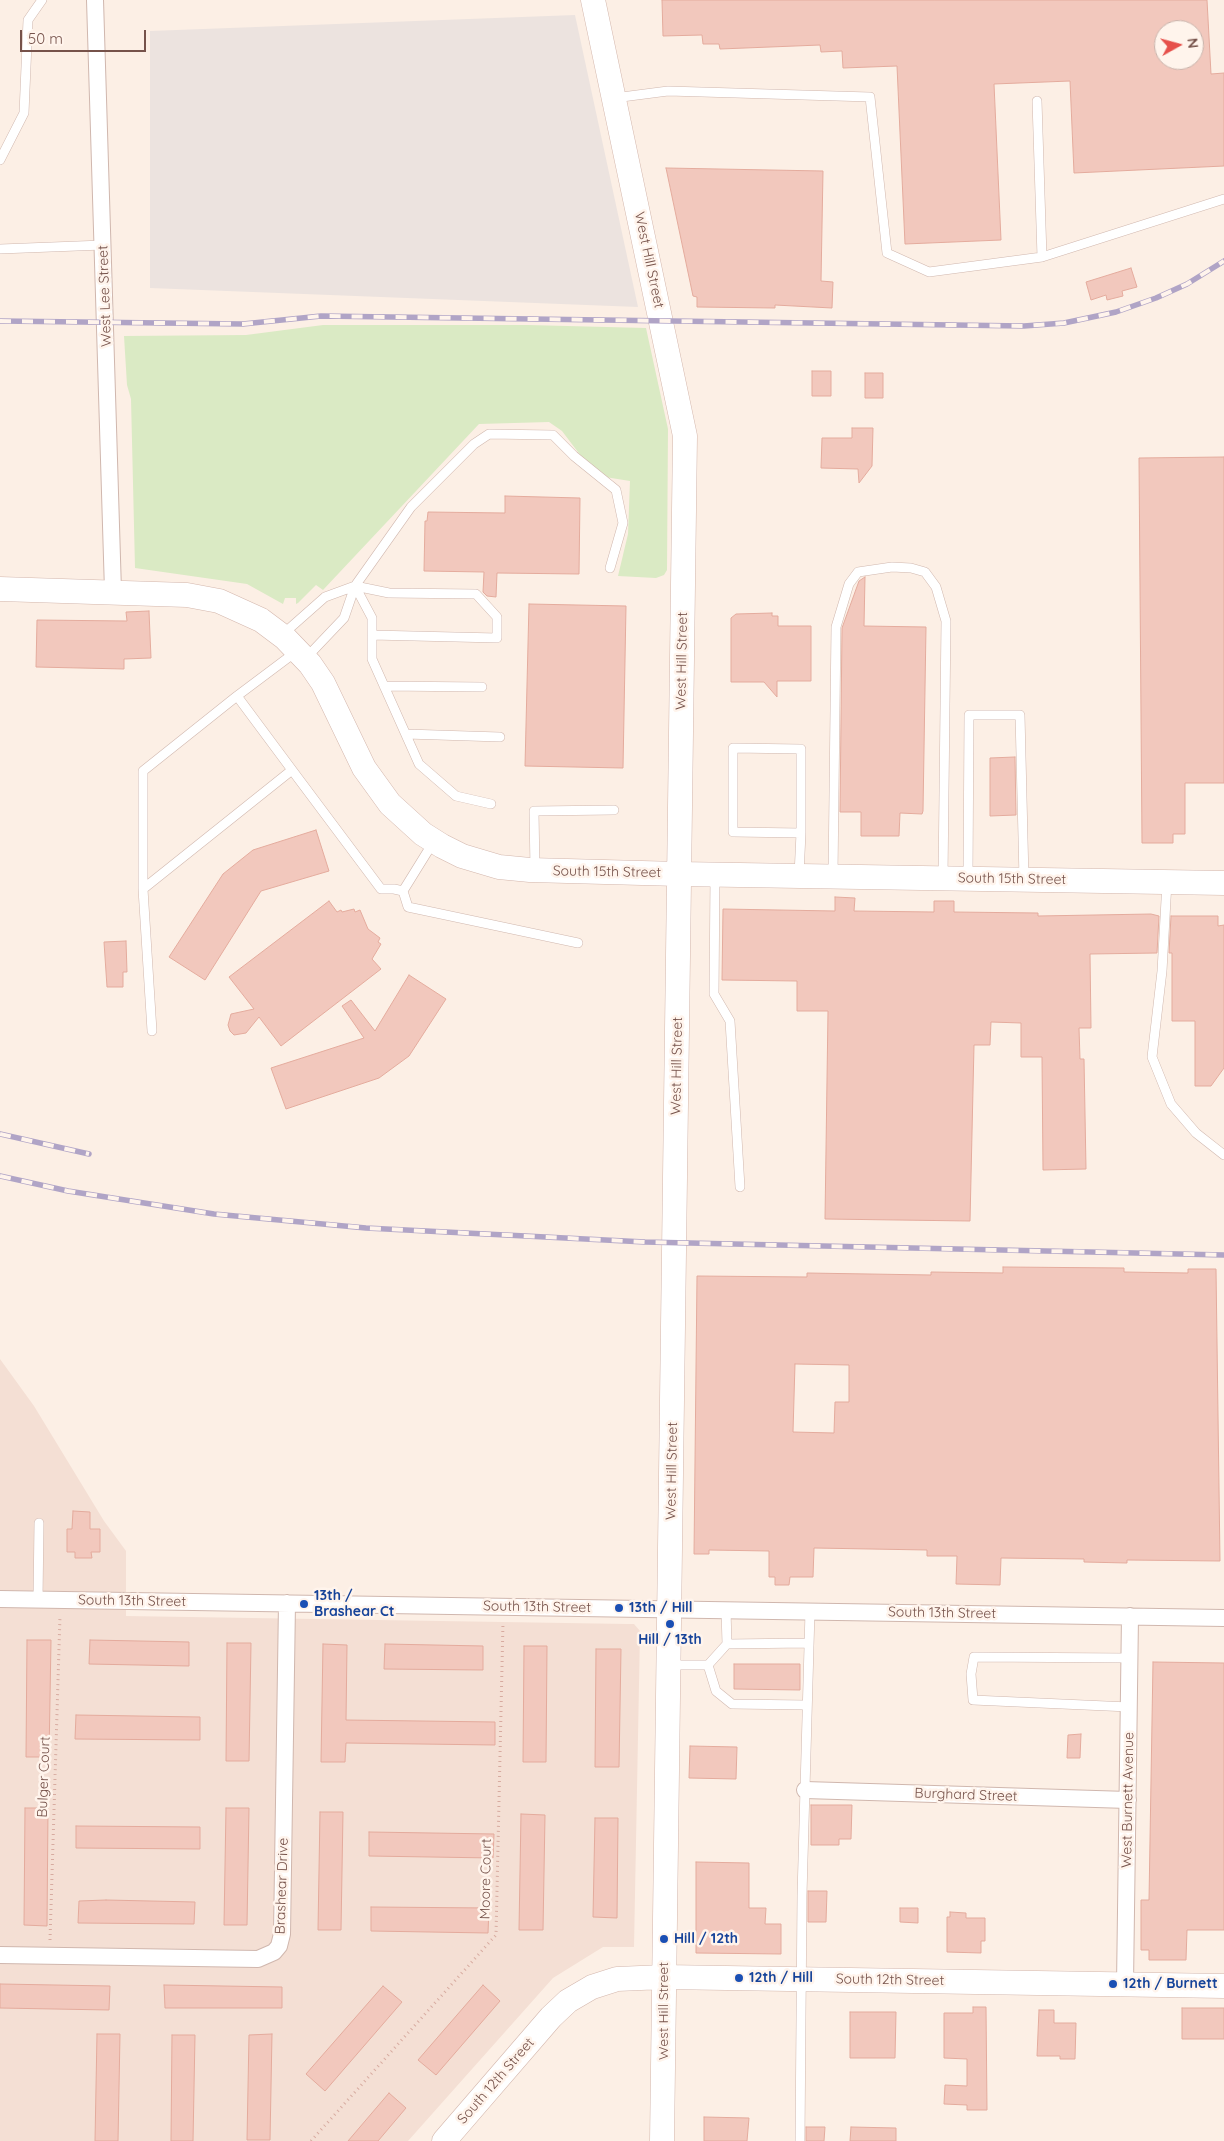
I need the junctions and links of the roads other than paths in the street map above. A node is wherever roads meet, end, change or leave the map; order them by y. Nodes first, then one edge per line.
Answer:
1 (42, 0) edge
2 (95, 0) edge
3 (593, 0) edge
4 (614, 98) junction
5 (1037, 101) dead end
6 (0, 160) edge
7 (1224, 199) edge
8 (103, 245) junction
9 (0, 249) edge
10 (1042, 257) junction
11 (610, 568) dead end
12 (355, 586) junction
13 (0, 589) edge
14 (113, 591) junction
15 (372, 635) junction
16 (295, 649) junction
17 (384, 686) junction
18 (482, 687) dead end
19 (237, 696) junction
20 (406, 734) junction
21 (500, 737) dead end
22 (292, 770) junction
23 (491, 804) dead end
24 (614, 810) dead end
25 (801, 834) junction
26 (434, 841) junction
27 (534, 870) junction
28 (679, 874) junction
29 (715, 874) junction
30 (799, 875) junction
31 (833, 876) junction
32 (943, 878) junction
33 (968, 878) junction
34 (1024, 879) junction
35 (1167, 882) junction
36 (1224, 882) edge
37 (143, 889) junction
38 (403, 891) junction
39 (578, 944) dead end
40 (152, 1031) dead end
41 (1224, 1155) edge
42 (740, 1187) dead end
43 (39, 1523) dead end
44 (0, 1598) edge
45 (38, 1599) junction
46 (287, 1603) junction
47 (670, 1609) junction
48 (726, 1610) junction
49 (810, 1611) junction
50 (1130, 1616) junction
51 (1224, 1618) edge
52 (808, 1643) junction
53 (727, 1644) junction
54 (1130, 1658) junction
55 (669, 1665) junction
56 (708, 1665) junction
57 (806, 1705) junction
58 (1129, 1707) junction
59 (805, 1790) junction
60 (1128, 1800) junction
61 (0, 1955) edge
62 (664, 1977) junction
63 (802, 1979) junction
64 (1125, 1984) junction
65 (1224, 1986) edge
66 (444, 2141) edge
67 (662, 2141) edge
68 (800, 2141) edge

1 - 6 lane
2 - 8 street, West Lee Street
3 - 4 street, West Hill Street
4 - 10 lane
4 - 28 street, West Hill Street
5 - 10 lane
7 - 10 lane
8 - 9 lane
8 - 14 street, West Lee Street
11 - 12 lane
12 - 15 lane
12 - 15 lane
12 - 16 lane
12 - 16 lane
13 - 14 street, South 15th Street
14 - 16 street, South 15th Street
15 - 17 lane
16 - 19 lane
16 - 26 street, South 15th Street
17 - 18 lane
17 - 20 lane
19 - 22 lane
19 - 37 lane
20 - 21 lane
20 - 23 lane
22 - 37 lane
22 - 38 lane
24 - 27 lane
25 - 25 lane
25 - 30 lane
26 - 27 street, South 15th Street
26 - 38 lane
27 - 28 street, South 15th Street
28 - 29 street, South 15th Street
28 - 47 street, West Hill Street
29 - 30 street, South 15th Street
29 - 42 lane
30 - 31 street, South 15th Street
31 - 32 street, South 15th Street
31 - 32 lane
32 - 33 street, South 15th Street
33 - 34 street, South 15th Street
33 - 34 lane
34 - 35 street, South 15th Street
35 - 36 street, South 15th Street
35 - 41 lane
37 - 40 lane
38 - 39 lane
43 - 45 lane
44 - 45 street, South 13th Street
45 - 46 street, South 13th Street
46 - 47 street, South 13th Street
46 - 61 street, Brashear Drive
47 - 48 street, South 13th Street
47 - 55 street, West Hill Street
48 - 49 street, South 13th Street
48 - 53 lane
49 - 50 street, South 13th Street
49 - 52 lane
50 - 51 street, South 13th Street
50 - 54 street, West Burnett Avenue
52 - 53 lane
52 - 57 lane
53 - 56 lane
54 - 58 street, West Burnett Avenue
54 - 58 lane
55 - 56 lane
55 - 62 street, West Hill Street
56 - 57 lane
57 - 59 lane
58 - 60 street, West Burnett Avenue
59 - 60 street, Burghard Street
59 - 63 lane
60 - 64 street, West Burnett Avenue
62 - 63 street, South 12th Street
62 - 66 street, South 12th Street
62 - 67 street, West Hill Street
63 - 64 street, South 12th Street
63 - 68 lane
64 - 65 street, South 12th Street

